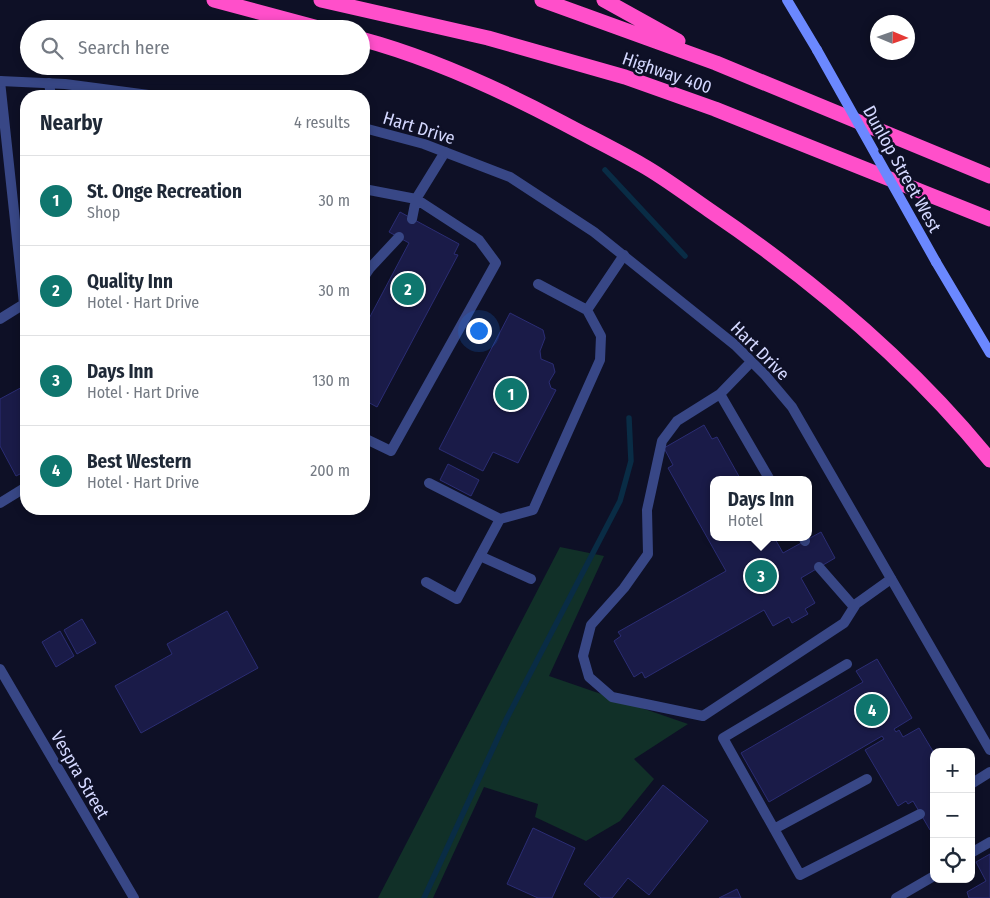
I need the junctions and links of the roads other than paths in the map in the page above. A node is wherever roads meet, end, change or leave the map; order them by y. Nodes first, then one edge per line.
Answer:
1 (214, 0) edge
2 (321, 0) edge
3 (542, 0) edge
4 (604, 0) edge
5 (787, 0) edge
6 (288, 20) edge
7 (370, 42) edge
8 (716, 63) junction
9 (0, 82) edge
10 (49, 83) junction
11 (50, 90) edge
12 (110, 90) edge
13 (370, 130) edge
14 (445, 152) junction
15 (990, 176) edge
16 (370, 190) edge
17 (416, 199) junction
18 (990, 218) edge
19 (412, 219) dead end
20 (399, 237) dead end
21 (624, 254) junction
22 (20, 267) edge
23 (370, 268) edge
24 (538, 284) dead end
25 (20, 306) edge
26 (586, 310) junction
27 (0, 319) edge
28 (990, 353) edge
29 (751, 362) junction
30 (720, 394) junction
31 (370, 441) edge
32 (990, 460) edge
33 (768, 476) edge
34 (430, 482) dead end
35 (20, 491) edge
36 (0, 503) edge
37 (500, 518) junction
38 (480, 556) junction
39 (819, 567) dead end
40 (531, 579) dead end
41 (891, 579) junction
42 (426, 582) dead end
43 (854, 607) junction
44 (847, 664) dead end
45 (0, 669) edge
46 (990, 750) edge
47 (990, 772) edge
48 (867, 779) dead end
49 (975, 781) edge
50 (920, 814) dead end
51 (774, 829) junction
52 (990, 842) edge
53 (975, 851) edge
54 (930, 878) edge
55 (134, 898) edge
56 (896, 898) edge

1 - 6 highway
2 - 18 highway, Highway 400
3 - 8 highway, Highway 400
4 - 8 highway
5 - 28 main road, Dunlop Street West, bridge
7 - 32 highway
8 - 15 highway, Highway 400
9 - 10 street
9 - 22 street
10 - 11 street
10 - 12 street
13 - 14 street, Hart Drive
14 - 17 street
14 - 21 street, Hart Drive
16 - 17 street
17 - 19 street
17 - 31 street
20 - 23 street
21 - 26 street
21 - 29 street, Hart Drive
24 - 26 street
25 - 27 street
26 - 37 street
29 - 30 street
29 - 41 street, Hart Drive
30 - 33 street
30 - 43 street
34 - 37 street
35 - 36 street
37 - 38 street
38 - 40 street
38 - 42 street
39 - 43 street
41 - 43 street
41 - 46 street, Hart Drive
44 - 51 street
45 - 55 street, Vespra Street
47 - 49 street
48 - 51 street
50 - 51 street
52 - 53 street
54 - 56 street

